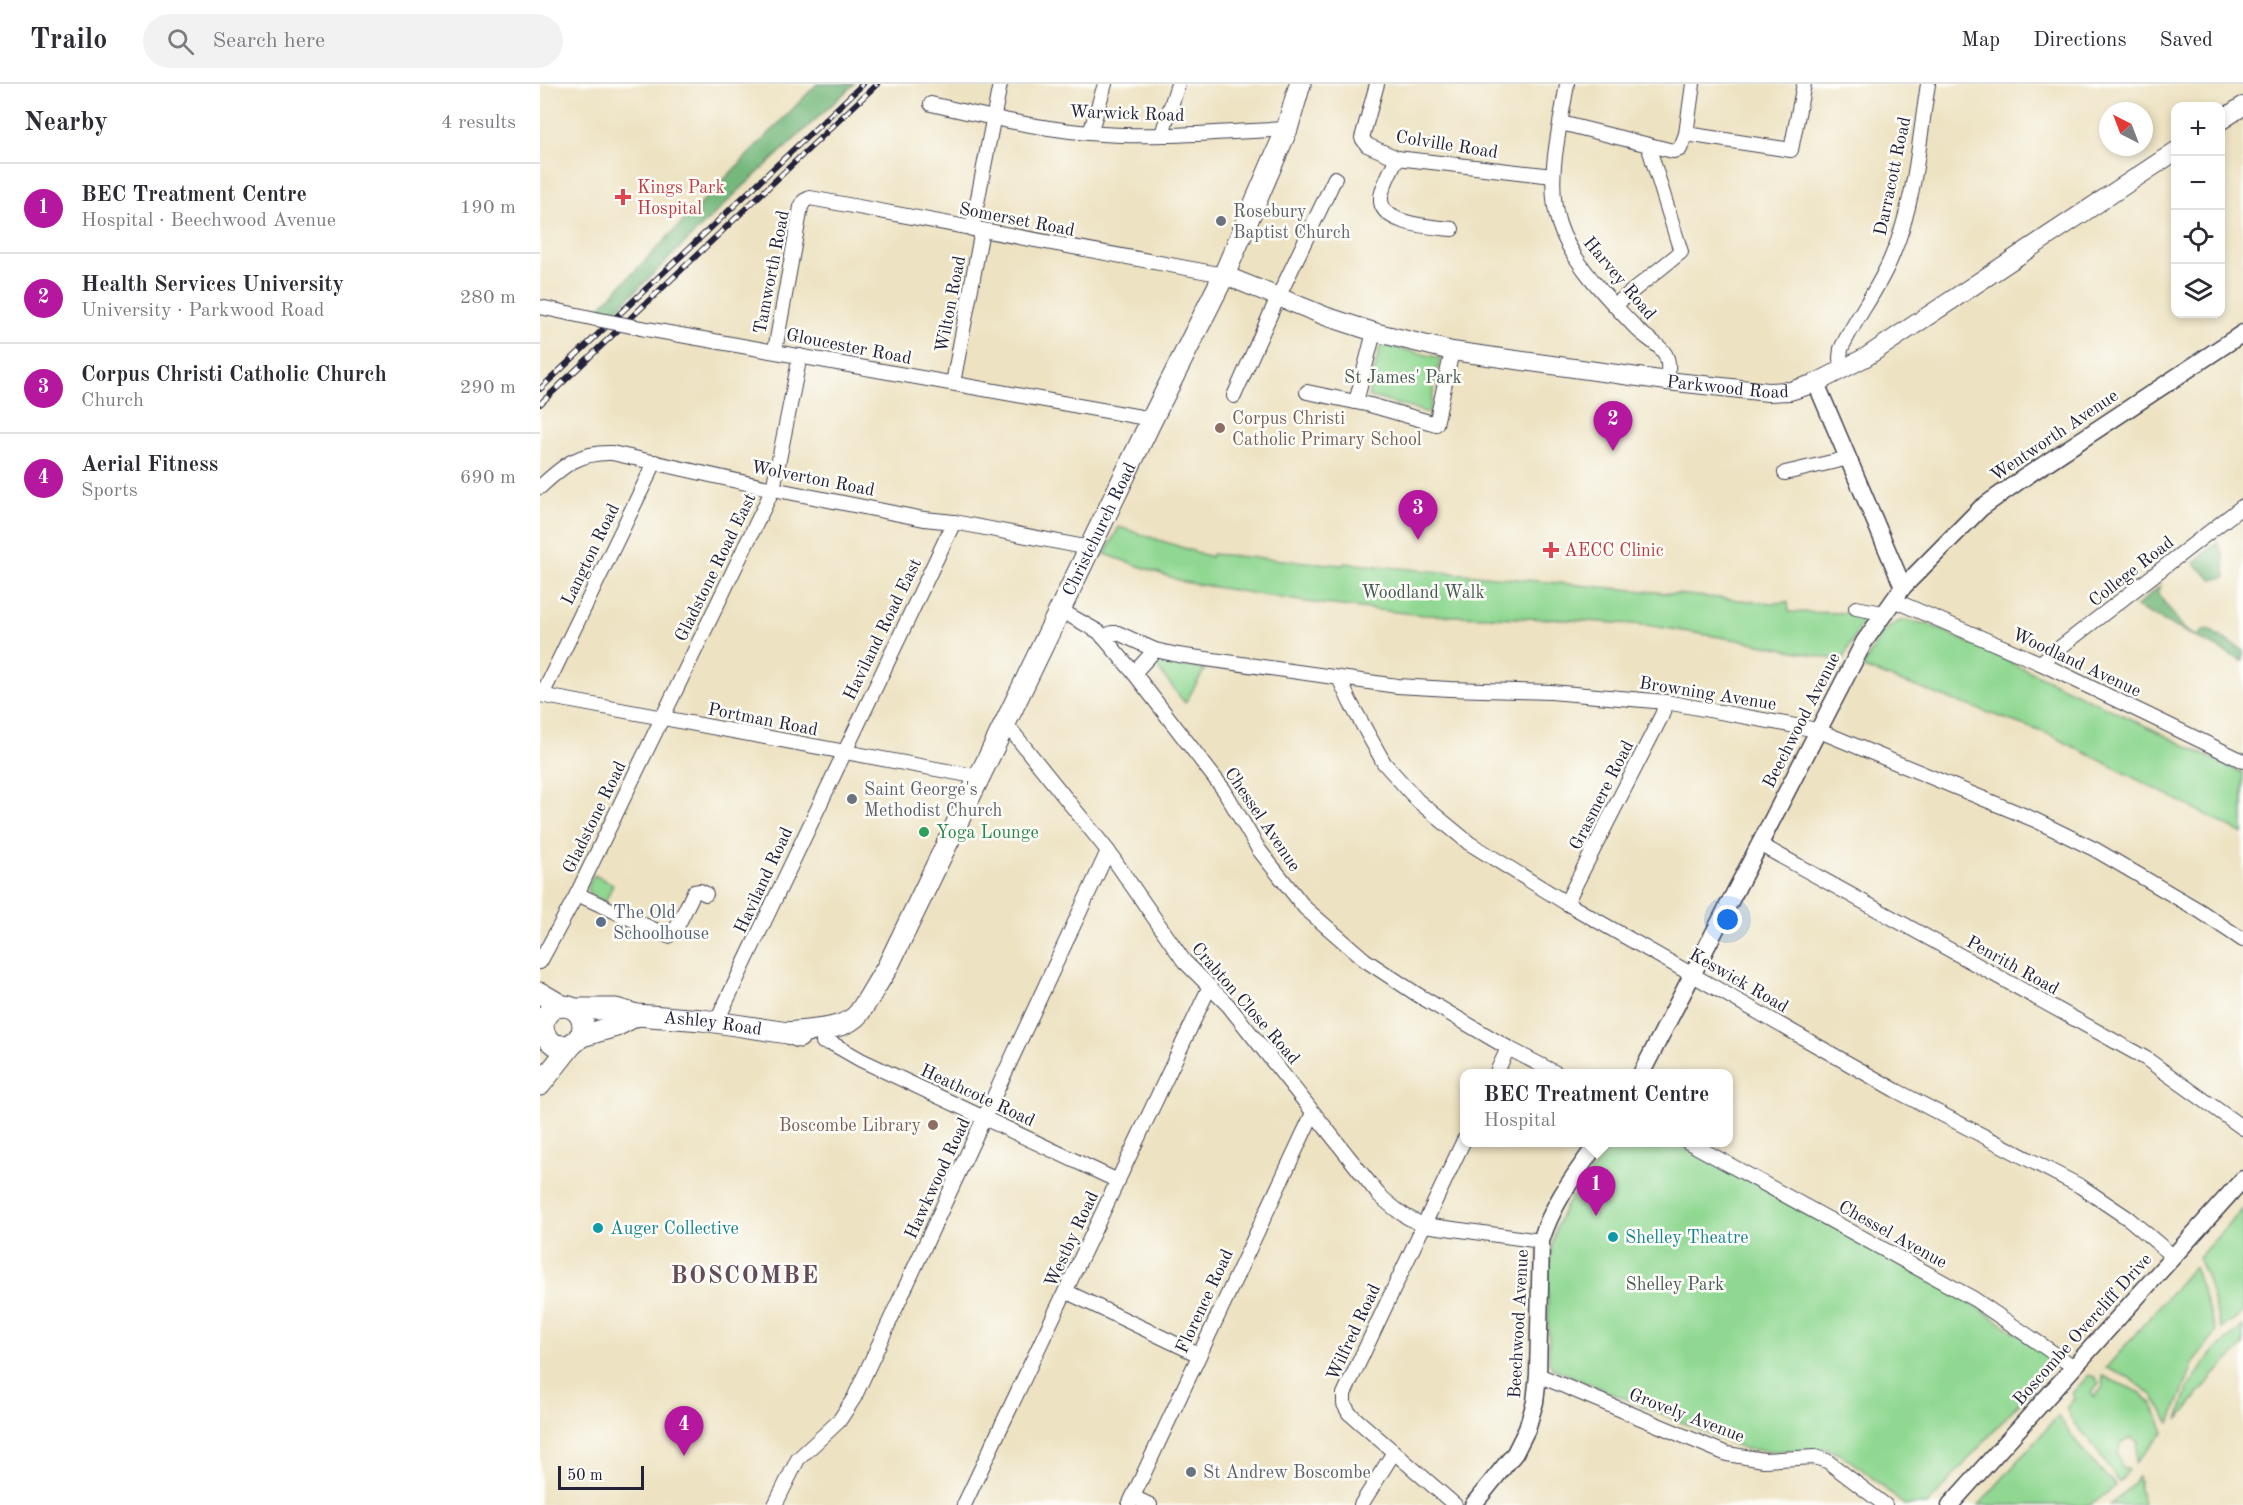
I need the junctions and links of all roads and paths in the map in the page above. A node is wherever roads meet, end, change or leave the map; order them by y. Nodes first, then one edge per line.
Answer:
1 (1000, 84) edge
2 (1105, 84) edge
3 (1178, 84) edge
4 (1300, 84) edge
5 (1377, 84) edge
6 (1567, 84) edge
7 (1693, 84) edge
8 (1804, 84) edge
9 (1928, 84) edge
10 (931, 104) dead end
11 (2243, 106) edge
12 (2225, 118) edge
13 (993, 119) junction
14 (1561, 123) junction
15 (1287, 129) junction
16 (1090, 133) junction
17 (1162, 134) junction
18 (1686, 134) junction
19 (1648, 145) junction
20 (2171, 154) edge
21 (1397, 158) junction
22 (1553, 176) junction
23 (1335, 178) dead end
24 (804, 201) joint
25 (977, 229) junction
26 (1452, 229) dead end
27 (1224, 275) junction
28 (1279, 297) junction
29 (1615, 305) junction
30 (540, 307) edge
31 (1374, 332) junction
32 (2243, 333) edge
33 (775, 350) junction
34 (1452, 351) junction
35 (800, 356) junction
36 (1845, 369) junction
37 (1667, 381) junction
38 (953, 383) junction
39 (1816, 383) junction
40 (1307, 392) dead end
41 (1234, 396) dead end
42 (1356, 402) junction
43 (1152, 419) junction
44 (1849, 458) junction
45 (655, 462) junction
46 (1785, 473) dead end
47 (540, 487) edge
48 (773, 489) junction
49 (2243, 506) edge
50 (954, 522) junction
51 (1090, 548) junction
52 (1893, 600) junction
53 (1856, 608) dead end
54 (1060, 610) junction
55 (1103, 637) junction
56 (1155, 650) junction
57 (2040, 663) junction
58 (1134, 672) junction
59 (1339, 678) junction
60 (541, 695) edge
61 (1666, 702) junction
62 (661, 718) junction
63 (1006, 724) junction
64 (1817, 730) junction
65 (843, 752) junction
66 (2243, 761) edge
67 (979, 777) junction
68 (1759, 844) junction
69 (1108, 851) junction
70 (577, 894) junction
71 (706, 894) dead end
72 (1566, 903) junction
73 (2243, 940) edge
74 (540, 962) edge
75 (1693, 975) junction
76 (1209, 988) junction
77 (540, 993) edge
78 (568, 1008) junction
79 (638, 1015) junction
80 (716, 1023) junction
81 (542, 1027) edge
82 (850, 1027) junction
83 (788, 1034) junction
84 (576, 1040) junction
85 (823, 1042) junction
86 (1509, 1048) junction
87 (1498, 1069) edge
88 (1549, 1069) edge
89 (1644, 1069) edge
90 (540, 1085) edge
91 (1313, 1113) junction
92 (985, 1117) junction
93 (2243, 1128) edge
94 (1461, 1147) edge
95 (1595, 1147) edge
96 (1695, 1147) edge
97 (2243, 1179) edge
98 (1118, 1181) junction
99 (1424, 1225) junction
100 (1541, 1241) junction
101 (2174, 1257) junction
102 (1067, 1292) junction
103 (1199, 1355) junction
104 (2074, 1367) junction
105 (1538, 1375) junction
106 (1394, 1452) junction
107 (1131, 1501) edge
108 (775, 1505) edge
109 (964, 1505) edge
110 (1150, 1505) edge
111 (1361, 1505) edge
112 (1455, 1505) edge
113 (1473, 1505) edge
114 (1885, 1505) edge
115 (1950, 1505) edge

1 - 13 street, Wilton Road
2 - 16 street
3 - 17 street
4 - 15 main road, Christchurch Road
5 - 21 street, Colville Road
6 - 14 street, Harvey Road
7 - 18 street
8 - 18 street
9 - 36 street, Darracott Road
10 - 13 street, Warwick Road
11 - 12 main road
13 - 16 street, Warwick Road
13 - 25 street, Wilton Road
14 - 19 street
14 - 22 street, Harvey Road
15 - 17 street, Warwick Road
15 - 27 main road, Christchurch Road
16 - 17 street, Warwick Road
18 - 19 street
19 - 29 street
20 - 36 main road, Parkwood Road
21 - 22 street, Colville Road
21 - 26 street
22 - 29 street, Harvey Road
23 - 28 street
24 - 25 street, Somerset Road
24 - 33 street, Tamworth Road
25 - 27 street, Somerset Road
25 - 38 street, Wilton Road
27 - 28 main road, Parkwood Road
27 - 43 main road, Christchurch Road
28 - 31 main road, Parkwood Road
28 - 41 street
29 - 37 street, Harvey Road
30 - 33 street, Gloucester Road, bridge
31 - 34 main road, Parkwood Road
31 - 42 street
32 - 52 street, Wentworth Avenue
33 - 35 street, Gloucester Road
34 - 37 main road, Parkwood Road
34 - 42 street
35 - 38 street, Gloucester Road
35 - 48 street, Gladstone Road East
36 - 39 main road, Parkwood Road
37 - 39 main road, Parkwood Road
38 - 43 street, Gloucester Road
39 - 44 street
40 - 42 street
43 - 51 main road, Christchurch Road
44 - 46 street
44 - 52 street
45 - 47 street, Wolverton Road
45 - 48 street, Wolverton Road
45 - 60 street, Langton Road
48 - 50 street, Wolverton Road
48 - 62 street, Gladstone Road East
49 - 57 street, College Road
50 - 51 street, Wolverton Road
50 - 65 street, Haviland Road East
51 - 54 main road, Christchurch Road
52 - 53 street
52 - 57 street, Woodland Avenue
52 - 64 street, Beechwood Avenue
54 - 55 street, Chessel Avenue
54 - 63 main road, Christchurch Road
55 - 56 street, Browning Avenue
55 - 58 street, Chessel Avenue
56 - 58 street
56 - 59 street, Browning Avenue
57 - 66 street, Woodland Avenue
58 - 86 street, Chessel Avenue
59 - 61 street, Browning Avenue
59 - 72 street, Keswick Road
60 - 62 street, Portman Road
61 - 64 street, Browning Avenue
61 - 72 street, Grasmere Road
62 - 65 street, Portman Road
62 - 70 street, Gladstone Road
63 - 67 main road, Christchurch Road
63 - 69 street, Crabton Close Road
64 - 68 street, Beechwood Avenue
64 - 73 street, Browning Avenue
65 - 67 street, Portman Road
65 - 80 street, Haviland Road
67 - 82 main road, Christchurch Road
68 - 75 street, Beechwood Avenue
68 - 93 street, Penrith Road
69 - 76 street, Crabton Close Road
69 - 92 street, Hawkwood Road
70 - 71 street
70 - 74 street, Gladstone Road
72 - 75 street, Keswick Road
75 - 89 street, Beechwood Avenue
75 - 101 street, Keswick Road
76 - 91 street, Crabton Close Road
76 - 98 street, Westby Road
77 - 78 main road
78 - 79 main road, Ashley Road
78 - 81 main road
78 - 84 main road
79 - 80 main road, Ashley Road
79 - 84 main road, Ashley Road
80 - 83 main road, Ashley Road
81 - 84 main road
82 - 83 main road, Ashley Road
82 - 85 main road, Ashley Road
83 - 85 main road, Ashley Road
84 - 90 main road
85 - 92 street, Heathcote Road
86 - 87 street
86 - 88 street, Chessel Avenue
91 - 99 street, Crabton Close Road
91 - 103 street, Florence Road
92 - 98 street, Heathcote Road
92 - 108 street, Hawkwood Road
94 - 99 street, Wilfred Road
95 - 100 street, Beechwood Avenue
96 - 104 street, Chessel Avenue
97 - 101 street, Boscombe Overcliff Drive
98 - 102 street, Westby Road
99 - 100 street, Crabton Close Road
99 - 106 street, Wilfred Road
100 - 105 street, Beechwood Avenue
101 - 104 street, Boscombe Overcliff Drive
102 - 103 street
102 - 109 street, Westby Road
103 - 107 street, Florence Road
104 - 115 street, Boscombe Overcliff Drive
105 - 113 street, Beechwood Avenue
105 - 114 street, Grovely Avenue
106 - 111 street
106 - 112 street, Wilfred Road
107 - 110 street

